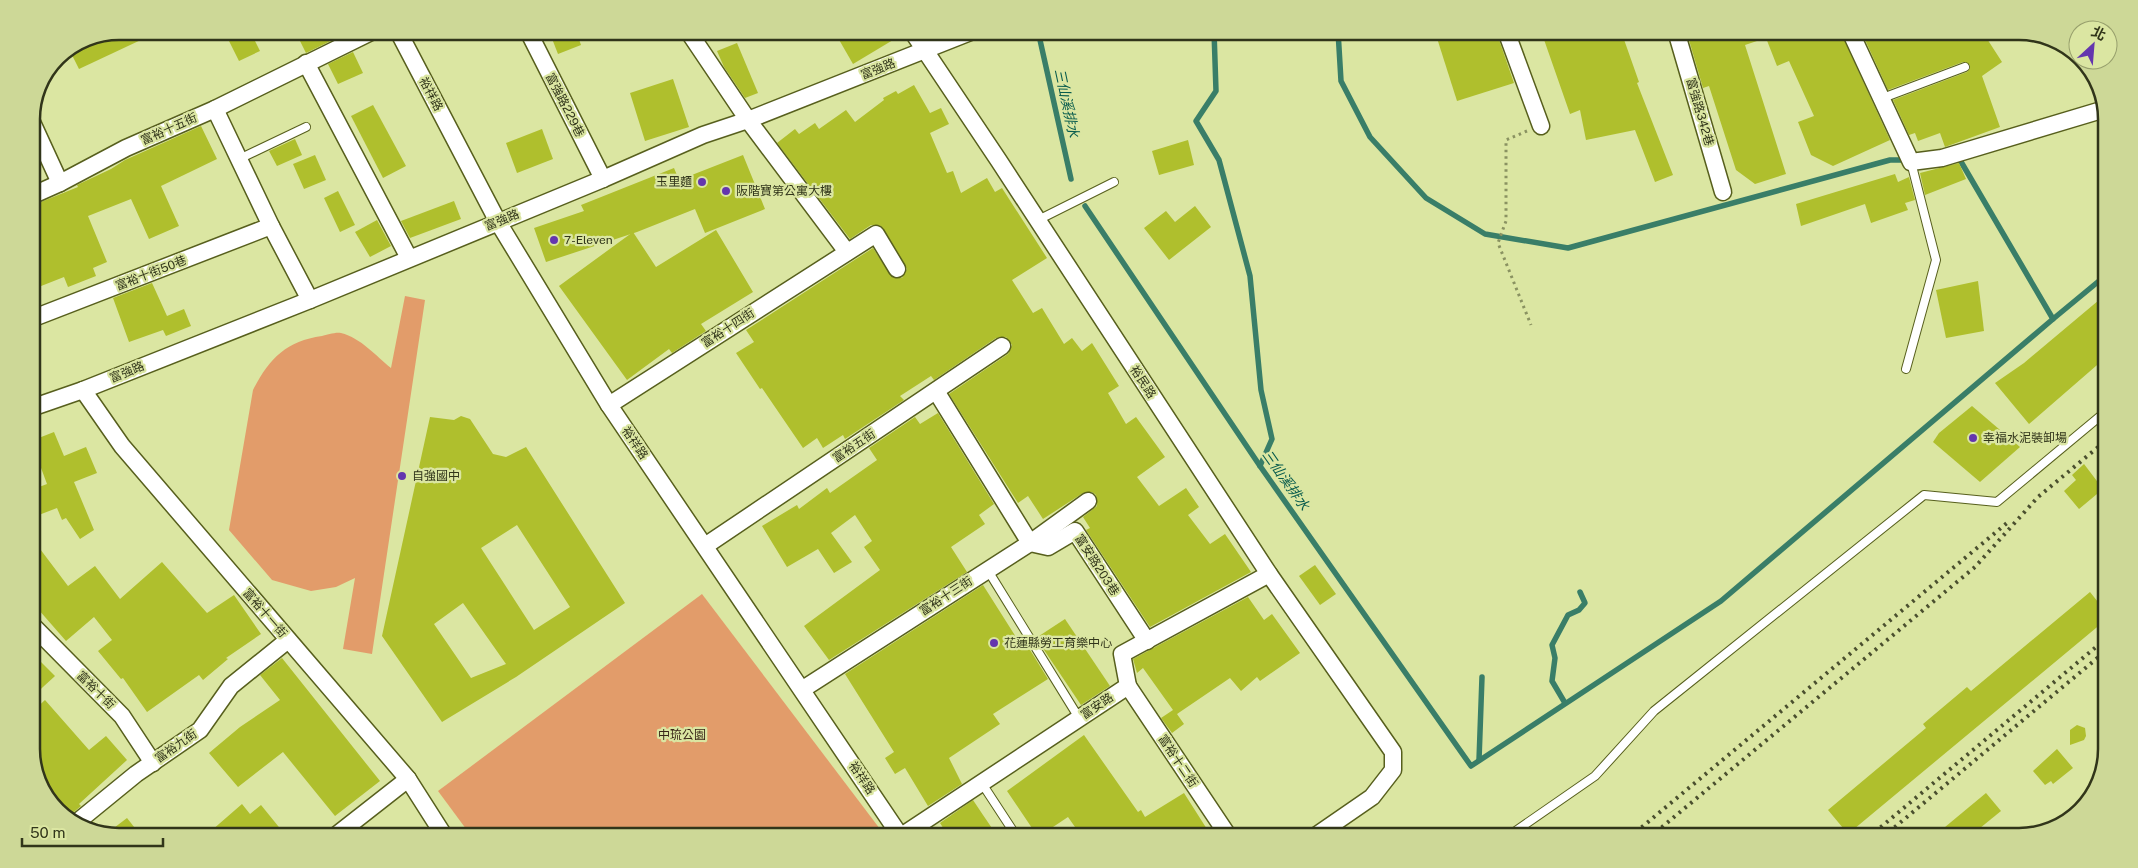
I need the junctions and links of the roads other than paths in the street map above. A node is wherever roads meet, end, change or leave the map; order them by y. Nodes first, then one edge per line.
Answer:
1 (354, 40) edge
2 (403, 40) edge
3 (533, 40) edge
4 (694, 40) edge
5 (918, 40) edge
6 (950, 40) edge
7 (1509, 40) edge
8 (1679, 40) edge
9 (1854, 40) edge
10 (925, 50) junction
11 (306, 63) junction
12 (1965, 67) dead end
13 (1880, 99) junction
14 (215, 109) junction
15 (2098, 111) edge
16 (748, 120) junction
17 (1542, 126) road end
18 (306, 128) dead end
19 (40, 140) edge
20 (239, 159) junction
21 (1911, 162) junction
22 (603, 179) junction
23 (1114, 182) dead end
24 (60, 184) junction
25 (40, 192) edge
26 (1724, 192) dead end
27 (1038, 220) junction
28 (498, 222) junction
29 (271, 226) junction
30 (847, 252) junction
31 (409, 258) junction
32 (897, 269) dead end
33 (310, 300) junction
34 (40, 316) edge
35 (1002, 346) dead end
36 (1906, 369) dead end
37 (83, 390) junction
38 (936, 391) junction
39 (40, 405) edge
40 (608, 405) junction
41 (2098, 418) edge
42 (1088, 501) dead end
43 (1030, 543) junction
44 (705, 546) junction
45 (987, 569) junction
46 (1269, 574) junction
47 (40, 632) edge
48 (288, 640) junction
49 (1147, 641) junction
50 (1128, 686) junction
51 (803, 689) junction
52 (1079, 718) junction
53 (152, 763) junction
54 (408, 779) junction
55 (981, 782) junction
56 (82, 819) edge
57 (345, 828) edge
58 (439, 828) edge
59 (896, 828) edge
60 (913, 828) edge
61 (1011, 828) edge
62 (1223, 828) edge
63 (1327, 828) edge
64 (1520, 828) edge

1 - 11 street
2 - 28 street, 裕祥路
3 - 22 street, 富強路229巷
4 - 16 street
5 - 10 street, 裕民路
6 - 10 street, 富強路
7 - 17 street
8 - 26 street, 富強路342巷
9 - 13 street
10 - 16 street, 富強路
10 - 27 street, 裕民路
11 - 14 street, 富裕十五街
11 - 31 street
12 - 13 lane
13 - 21 street
14 - 20 street
14 - 24 street, 富裕十五街
15 - 21 street
16 - 22 street, 富強路
16 - 30 street
18 - 20 lane
19 - 24 street
20 - 29 street
21 - 36 lane
22 - 28 street, 富強路
23 - 27 lane
24 - 25 street, 富裕十五街
27 - 46 street, 裕民路
28 - 31 street, 富強路
28 - 40 street, 裕祥路
29 - 33 street
29 - 34 street, 富裕十街50巷
30 - 32 street, 富裕十四街
30 - 40 street, 富裕十四街
31 - 33 street, 富強路
33 - 37 street, 富強路
35 - 38 street, 富裕五街
37 - 39 street, 富強路
37 - 48 street, 富裕十一街
38 - 43 street
38 - 44 street, 富裕五街
40 - 44 street, 裕祥路
41 - 64 lane
42 - 43 street, 富裕十三街
43 - 45 street, 富裕十三街
43 - 49 street, 富安路203巷
44 - 51 street, 裕祥路
45 - 51 street, 富裕十三街
45 - 52 lane
46 - 49 street
46 - 63 street, 裕民路
47 - 53 street, 富裕十街
48 - 53 street, 富裕九街
48 - 54 street, 富裕十一街
49 - 50 street
50 - 52 street, 富安路
50 - 62 street, 富裕十二街
51 - 59 street, 裕祥路
52 - 55 street, 富安路
53 - 56 street, 富裕九街
54 - 57 street
54 - 58 street, 富裕十一街
55 - 60 street, 富安路
55 - 61 lane

